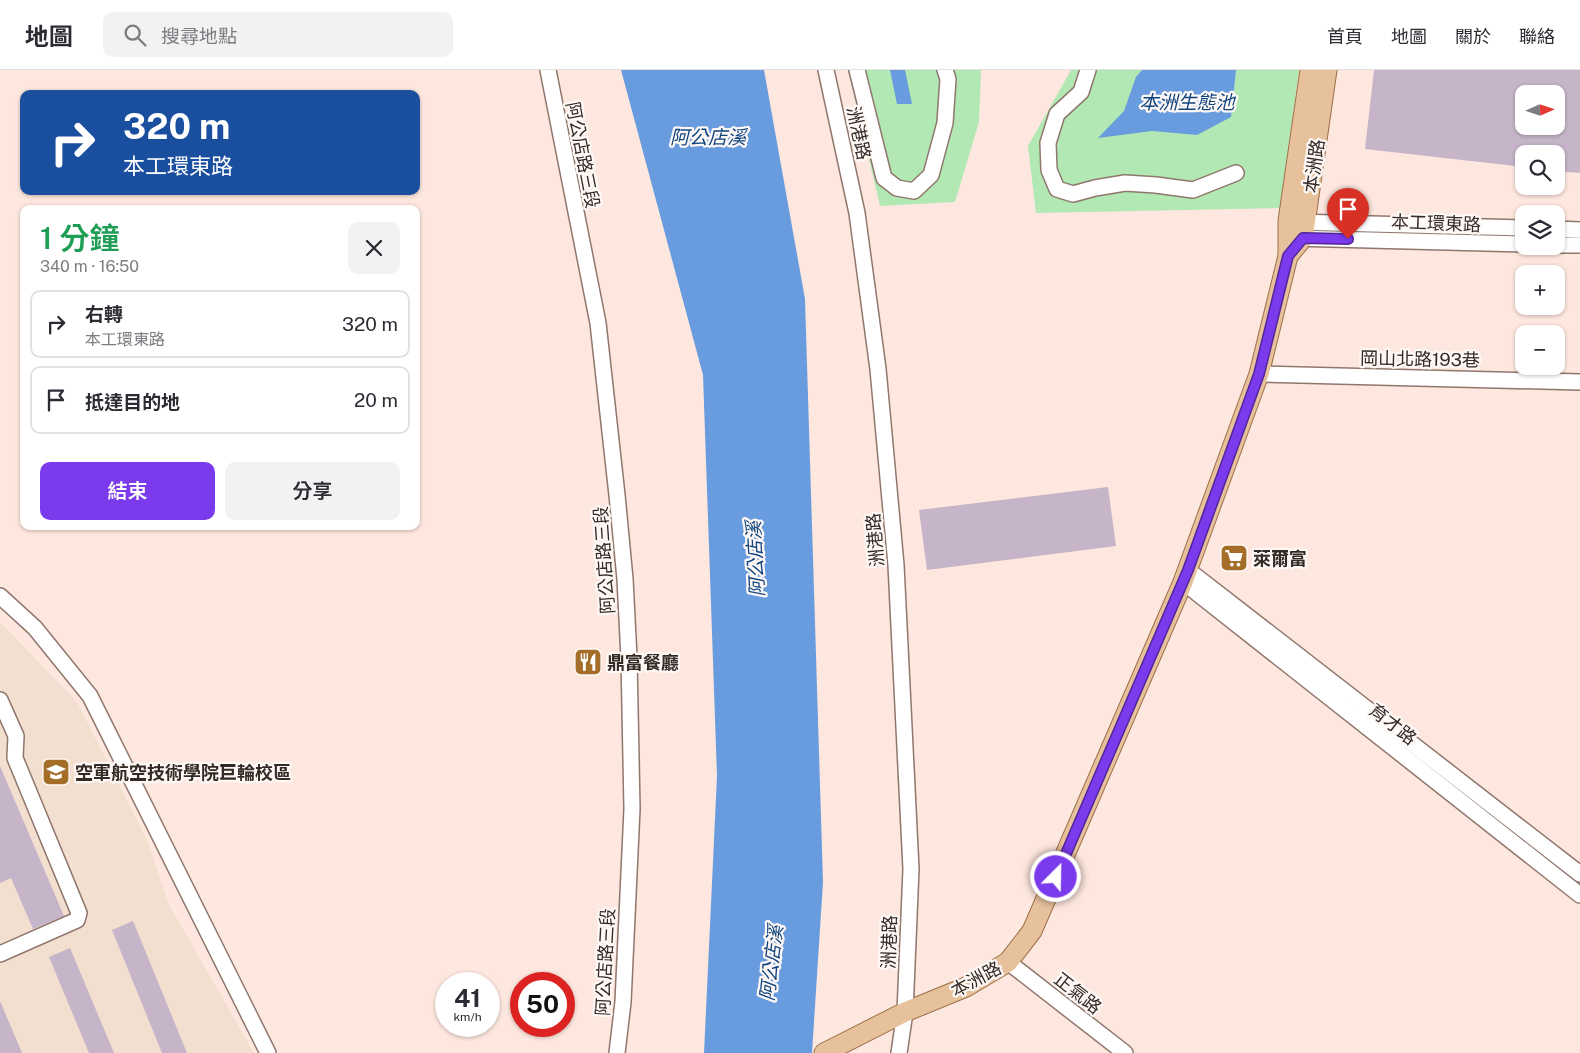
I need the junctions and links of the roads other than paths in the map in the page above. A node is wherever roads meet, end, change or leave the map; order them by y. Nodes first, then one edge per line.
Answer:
1 (548, 70) edge
2 (826, 70) edge
3 (858, 70) edge
4 (945, 70) edge
5 (1088, 70) edge
6 (1310, 70) edge
7 (1327, 70) edge
8 (1236, 173) dead end
9 (1515, 228) edge
10 (1565, 229) edge
11 (1580, 230) edge
12 (1295, 235) junction
13 (1515, 244) edge
14 (1565, 245) edge
15 (1580, 245) edge
16 (1259, 374) junction
17 (1580, 382) edge
18 (1186, 576) junction
19 (0, 596) edge
20 (0, 700) edge
21 (1580, 874) edge
22 (1580, 895) edge
23 (0, 954) edge
24 (1008, 962) junction
25 (905, 1012) junction
26 (268, 1053) edge
27 (617, 1053) edge
28 (824, 1053) edge
29 (899, 1053) edge
30 (1125, 1053) edge

1 - 27 street, 阿公店路三段
2 - 25 street, 洲港路
3 - 4 street
5 - 8 street
6 - 12 main road, 本洲路
7 - 12 main road, 本洲路
9 - 12 street, 本工環東路
10 - 11 street
12 - 13 street, 本工環東路
12 - 16 main road, 本洲路
14 - 15 street
16 - 17 street, 岡山北路193巷
16 - 18 main road, 本洲路
18 - 21 street, 育才路
18 - 22 street, 育才路
18 - 24 main road, 本洲路
19 - 26 street
20 - 23 street
24 - 25 main road, 本洲路
24 - 30 street, 正氣路
25 - 28 main road, 本洲路
25 - 29 street, 洲港路

